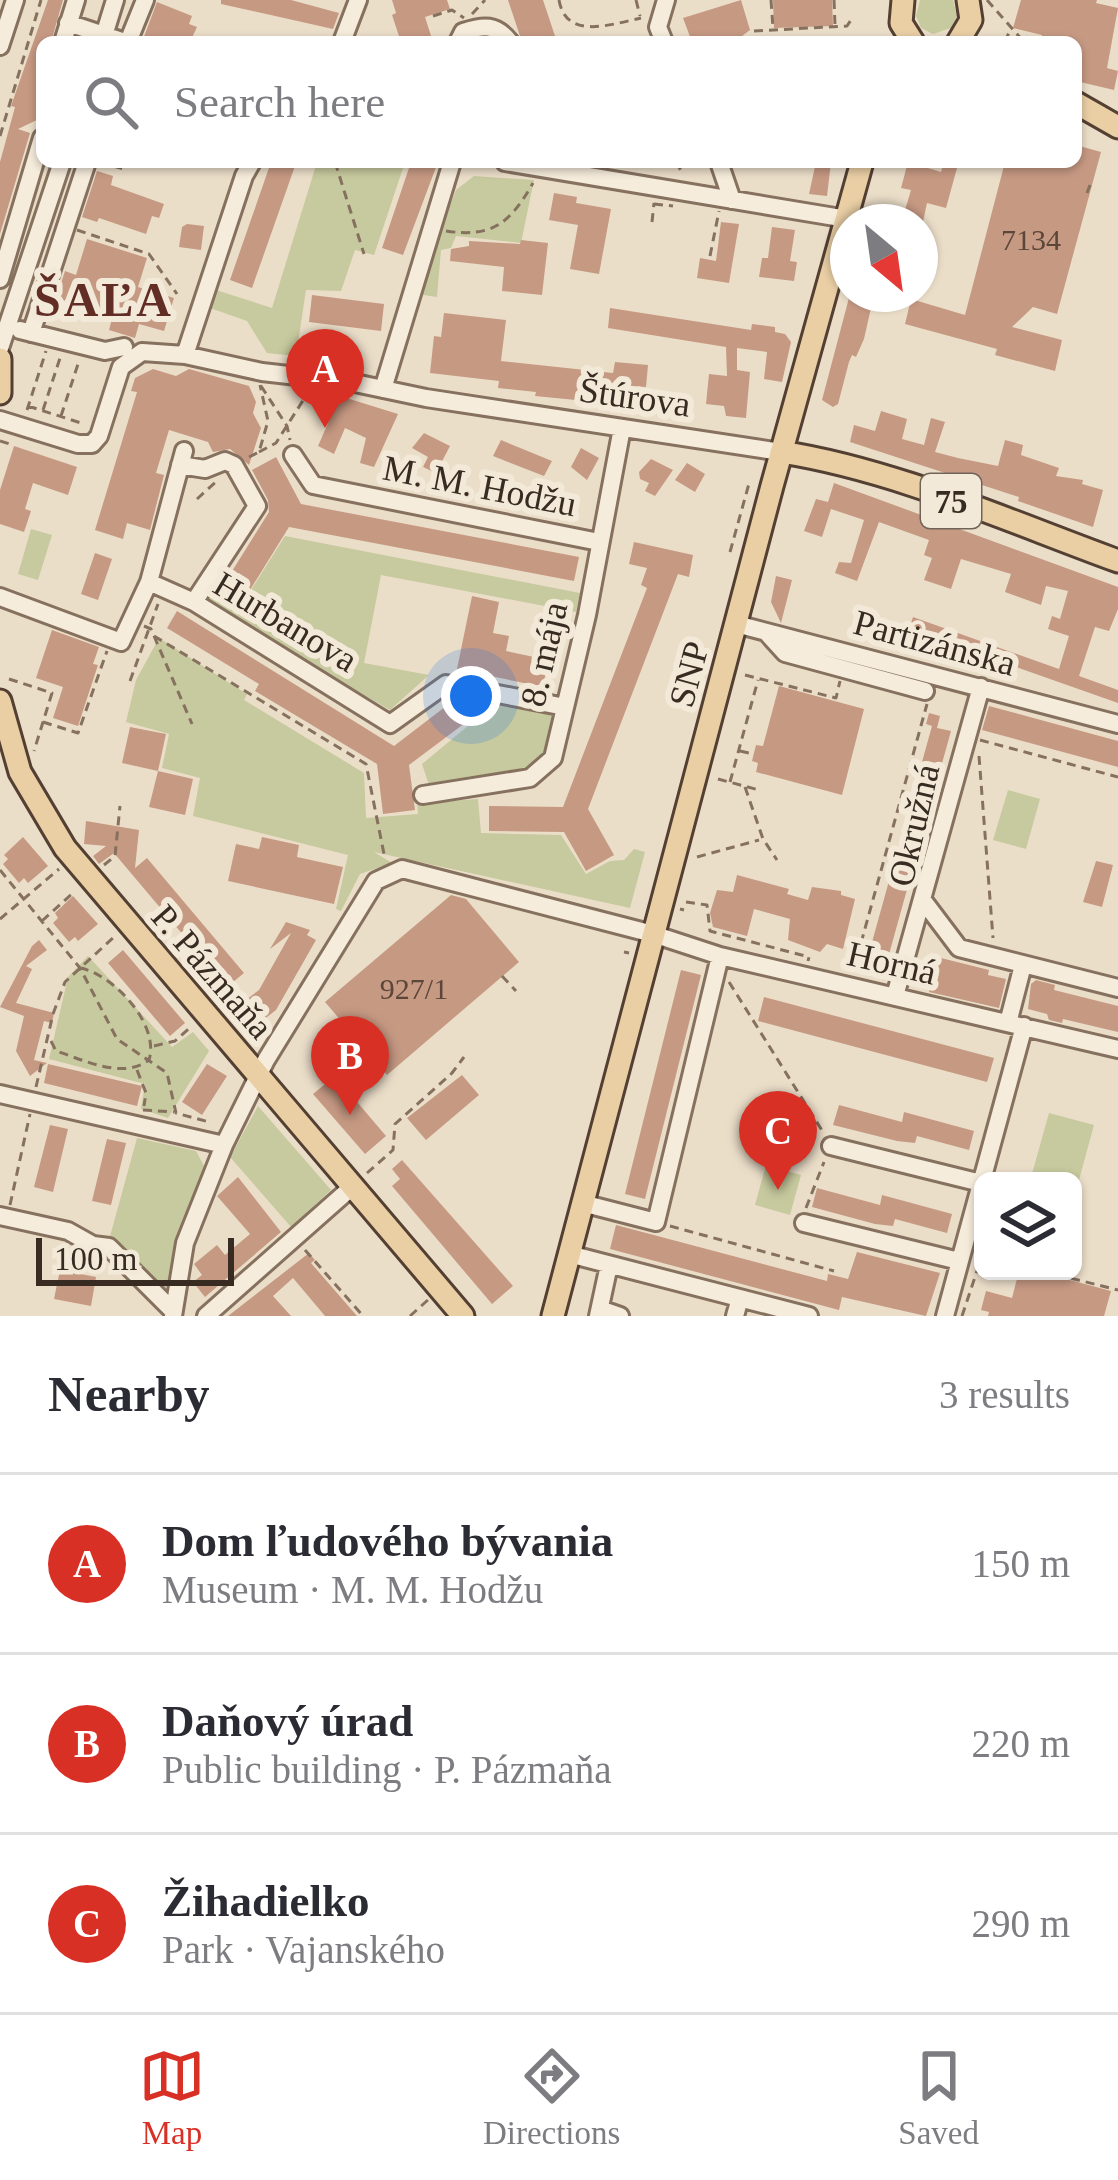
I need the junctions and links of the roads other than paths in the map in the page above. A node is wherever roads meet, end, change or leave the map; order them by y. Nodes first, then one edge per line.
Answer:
1 (15, 0) edge
2 (76, 0) edge
3 (115, 0) edge
4 (145, 0) edge
5 (358, 0) edge
6 (666, 0) edge
7 (903, 0) edge
8 (968, 0) edge
9 (68, 22) junction
10 (465, 30) edge
11 (64, 36) edge
12 (97, 36) edge
13 (104, 36) edge
14 (129, 36) edge
15 (344, 36) edge
16 (505, 36) edge
17 (662, 36) edge
18 (910, 36) edge
19 (962, 36) edge
20 (0, 46) edge
21 (1082, 107) edge
22 (1118, 128) edge
23 (36, 159) edge
24 (60, 168) edge
25 (85, 168) edge
26 (250, 168) edge
27 (450, 168) edge
28 (720, 168) edge
29 (860, 168) edge
30 (583, 169) edge
31 (727, 200) junction
32 (851, 204) edge
33 (830, 216) edge
34 (17, 222) junction
35 (39, 230) junction
36 (63, 232) junction
37 (0, 279) edge
38 (830, 279) edge
39 (20, 330) junction
40 (127, 352) junction
41 (184, 356) junction
42 (1, 359) edge
43 (383, 388) junction
44 (0, 394) edge
45 (0, 420) edge
46 (622, 428) junction
47 (781, 452) junction
48 (293, 455) road end
49 (599, 542) junction
50 (1118, 561) edge
51 (148, 582) junction
52 (0, 597) edge
53 (194, 602) junction
54 (736, 624) junction
55 (846, 661) junction
56 (981, 687) junction
57 (929, 688) road end
58 (4, 690) edge
59 (566, 706) junction
60 (1118, 724) edge
61 (423, 795) dead end
62 (922, 899) junction
63 (629, 928) junction
64 (653, 934) junction
65 (634, 954) junction
66 (720, 956) junction
67 (1023, 965) junction
68 (1118, 988) edge
69 (895, 996) junction
70 (1016, 1024) junction
71 (1118, 1049) edge
72 (258, 1075) junction
73 (0, 1094) edge
74 (224, 1145) junction
75 (831, 1146) road end
76 (983, 1172) edge
77 (974, 1181) edge
78 (357, 1183) junction
79 (582, 1204) junction
80 (974, 1208) edge
81 (4, 1216) edge
82 (804, 1222) road end
83 (569, 1254) junction
84 (959, 1262) junction
85 (609, 1264) junction
86 (737, 1307) edge
87 (553, 1311) edge
88 (599, 1313) edge
89 (173, 1314) edge
90 (206, 1316) edge
91 (463, 1316) edge
92 (620, 1316) edge
93 (809, 1316) edge
94 (945, 1316) edge

1 - 20 street
2 - 9 street
3 - 13 street
4 - 14 street
5 - 15 street
6 - 17 street
7 - 18 main road
8 - 19 main road
9 - 11 street
9 - 12 street
10 - 16 street
21 - 22 main road
23 - 34 street
24 - 35 street
25 - 36 street
26 - 41 street
27 - 43 street
28 - 31 street
29 - 32 main road, SNP
30 - 31 street
31 - 33 street
34 - 35 street
34 - 37 street
35 - 36 street
35 - 39 street
36 - 39 street
38 - 47 main road, SNP
39 - 40 street, Štúrova
39 - 42 street
40 - 41 street, Štúrova
40 - 45 street
41 - 43 street, Štúrova
42 - 44 main road
43 - 46 street, Štúrova
46 - 47 street, Štúrova
46 - 49 street, 8. mája
47 - 50 main road, Štúrova / 75
47 - 54 main road, SNP
48 - 49 street, M. M. Hodžu
49 - 59 street, 8. mája
51 - 52 street
51 - 53 street, Hurbanova
51 - 53 street
53 - 59 street, Hurbanova
54 - 55 street, Partizánska
54 - 64 main road, SNP
55 - 56 street, Partizánska
55 - 57 street
56 - 60 street, Partizánska
56 - 62 street, Okružná
58 - 72 main road, P. Pázmaňa
59 - 61 street, 8. mája
62 - 67 street, Okružná
62 - 69 street
63 - 64 street, Horná
63 - 65 street
63 - 72 street, Horná
64 - 65 main road, SNP
64 - 66 street, Horná
65 - 79 main road, SNP
66 - 69 street, Horná
66 - 79 street
67 - 68 street, Okružná
67 - 70 street
69 - 70 street, Horná
70 - 71 street, Horná
70 - 76 street
72 - 74 street, Horná
72 - 78 main road, P. Pázmaňa
73 - 74 street
74 - 89 street, Horná
75 - 77 street
78 - 90 street
78 - 91 main road, P. Pázmaňa
79 - 83 main road, SNP
80 - 84 street
81 - 89 street
82 - 84 street
83 - 85 street
83 - 87 main road, SNP
84 - 94 street
85 - 86 street
85 - 88 street
86 - 93 street
88 - 92 street

